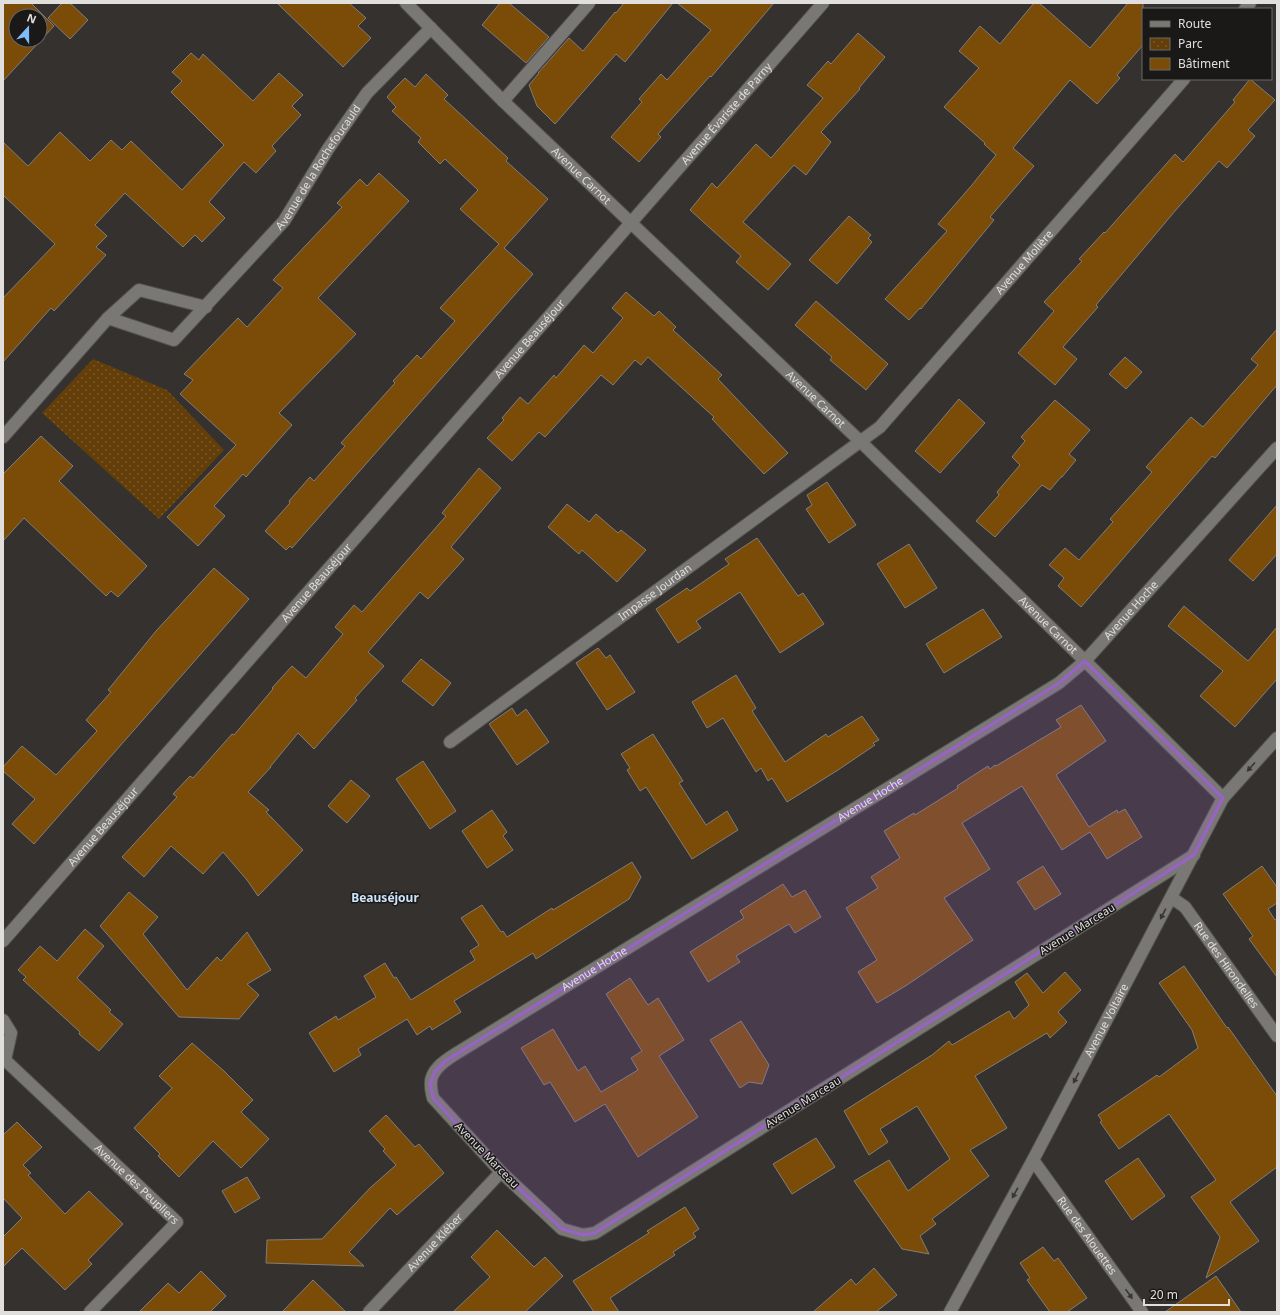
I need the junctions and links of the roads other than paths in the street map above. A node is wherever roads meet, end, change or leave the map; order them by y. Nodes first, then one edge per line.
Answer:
1 (406, 3) edge
2 (589, 3) edge
3 (823, 3) edge
4 (431, 28) junction
5 (1183, 80) edge
6 (503, 101) junction
7 (630, 224) junction
8 (206, 307) junction
9 (108, 318) junction
10 (3, 437) edge
11 (861, 442) junction
12 (1277, 448) edge
13 (1085, 661) junction
14 (1277, 738) edge
15 (450, 742) dead end
16 (1223, 798) junction
17 (1194, 855) junction
18 (1172, 898) junction
19 (3, 941) edge
20 (3, 1020) edge
21 (1277, 1036) edge
22 (4, 1061) edge
23 (433, 1098) joint
24 (1033, 1160) junction
25 (501, 1172) junction
26 (90, 1312) edge
27 (369, 1312) edge
28 (950, 1312) edge
29 (1142, 1312) edge

1 - 4 street, Avenue Carnot
2 - 6 street
3 - 7 street, Avenue Évariste de Parny
4 - 6 street, Avenue Carnot
4 - 8 street, Avenue de la Rochefoucauld
5 - 11 street, Avenue Molière
6 - 7 street, Avenue Carnot
7 - 11 street, Avenue Carnot
7 - 19 street, Avenue Beauséjour
8 - 9 street
8 - 9 street, Avenue de la Rochefoucauld
9 - 10 street
11 - 13 street, Avenue Carnot
11 - 15 street, Impasse Jourdan
12 - 13 street, Avenue Hoche
13 - 16 street, Avenue Carnot
13 - 23 street, Avenue Hoche
14 -> 16 street, Avenue Voltaire
16 - 17 street, Avenue Voltaire
17 - 18 street, Avenue Voltaire
17 - 25 street, Avenue Marceau
18 - 21 street, Rue des Hirondelles
18 -> 24 street, Avenue Voltaire
20 - 22 street
22 - 26 street, Avenue des Peupliers
23 - 25 street, Avenue Marceau
24 -> 28 street, Avenue Voltaire
24 -> 29 street, Rue des Alouettes
25 - 27 street, Avenue Kléber

